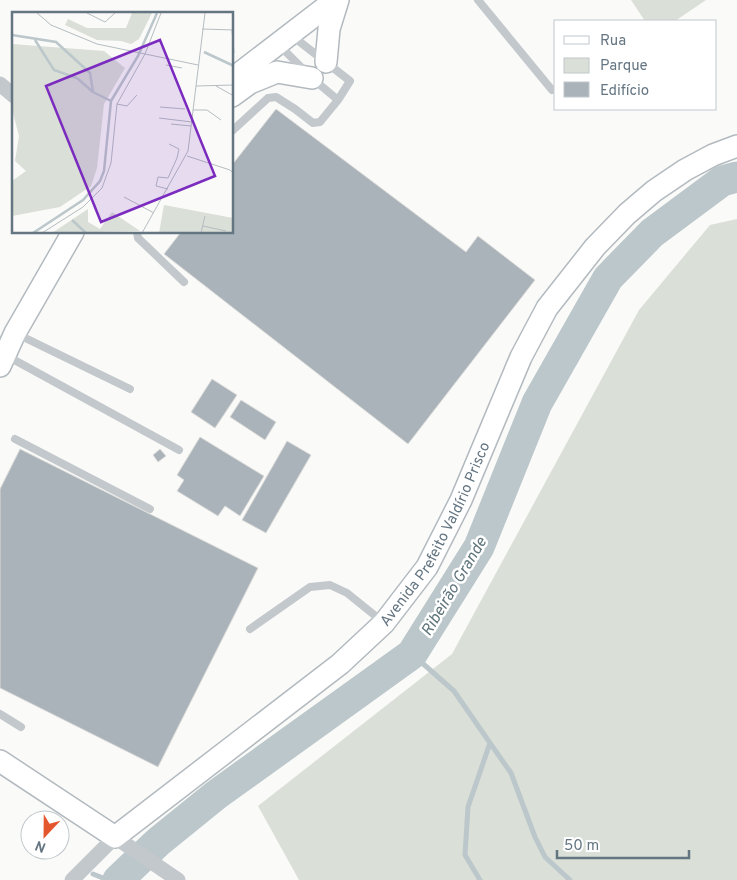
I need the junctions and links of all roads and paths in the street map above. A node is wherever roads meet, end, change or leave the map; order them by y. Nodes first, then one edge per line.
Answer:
1 (336, 0) edge
2 (478, 0) edge
3 (284, 39) junction
4 (326, 62) junction
5 (234, 77) edge
6 (312, 78) junction
7 (0, 84) edge
8 (552, 90) dead end
9 (12, 94) edge
10 (234, 95) edge
11 (338, 100) junction
12 (234, 129) edge
13 (737, 146) edge
14 (72, 234) edge
15 (137, 234) edge
16 (184, 282) dead end
17 (15, 333) junction
18 (2, 360) edge
19 (130, 389) dead end
20 (15, 439) dead end
21 (179, 450) dead end
22 (150, 509) dead end
23 (384, 623) junction
24 (250, 629) dead end
25 (0, 714) edge
26 (21, 727) dead end
27 (0, 761) edge
28 (120, 841) junction
29 (72, 880) edge
30 (178, 880) edge

1 - 3 street
1 - 4 street
2 - 8 lane
3 - 4 lane
3 - 5 street
3 - 6 lane
4 - 11 lane
6 - 10 street
6 - 11 lane
7 - 9 street
11 - 12 lane
13 - 23 street, Avenida Prefeito Valdírio Prisco
14 - 17 street
15 - 16 lane
17 - 18 street
17 - 19 lane
18 - 21 lane
20 - 22 lane
23 - 24 lane
23 - 28 street, Avenida Prefeito Valdírio Prisco
25 - 26 lane
27 - 28 street
28 - 29 street, Avenida Prefeito Valdírio Prisco
28 - 30 street

